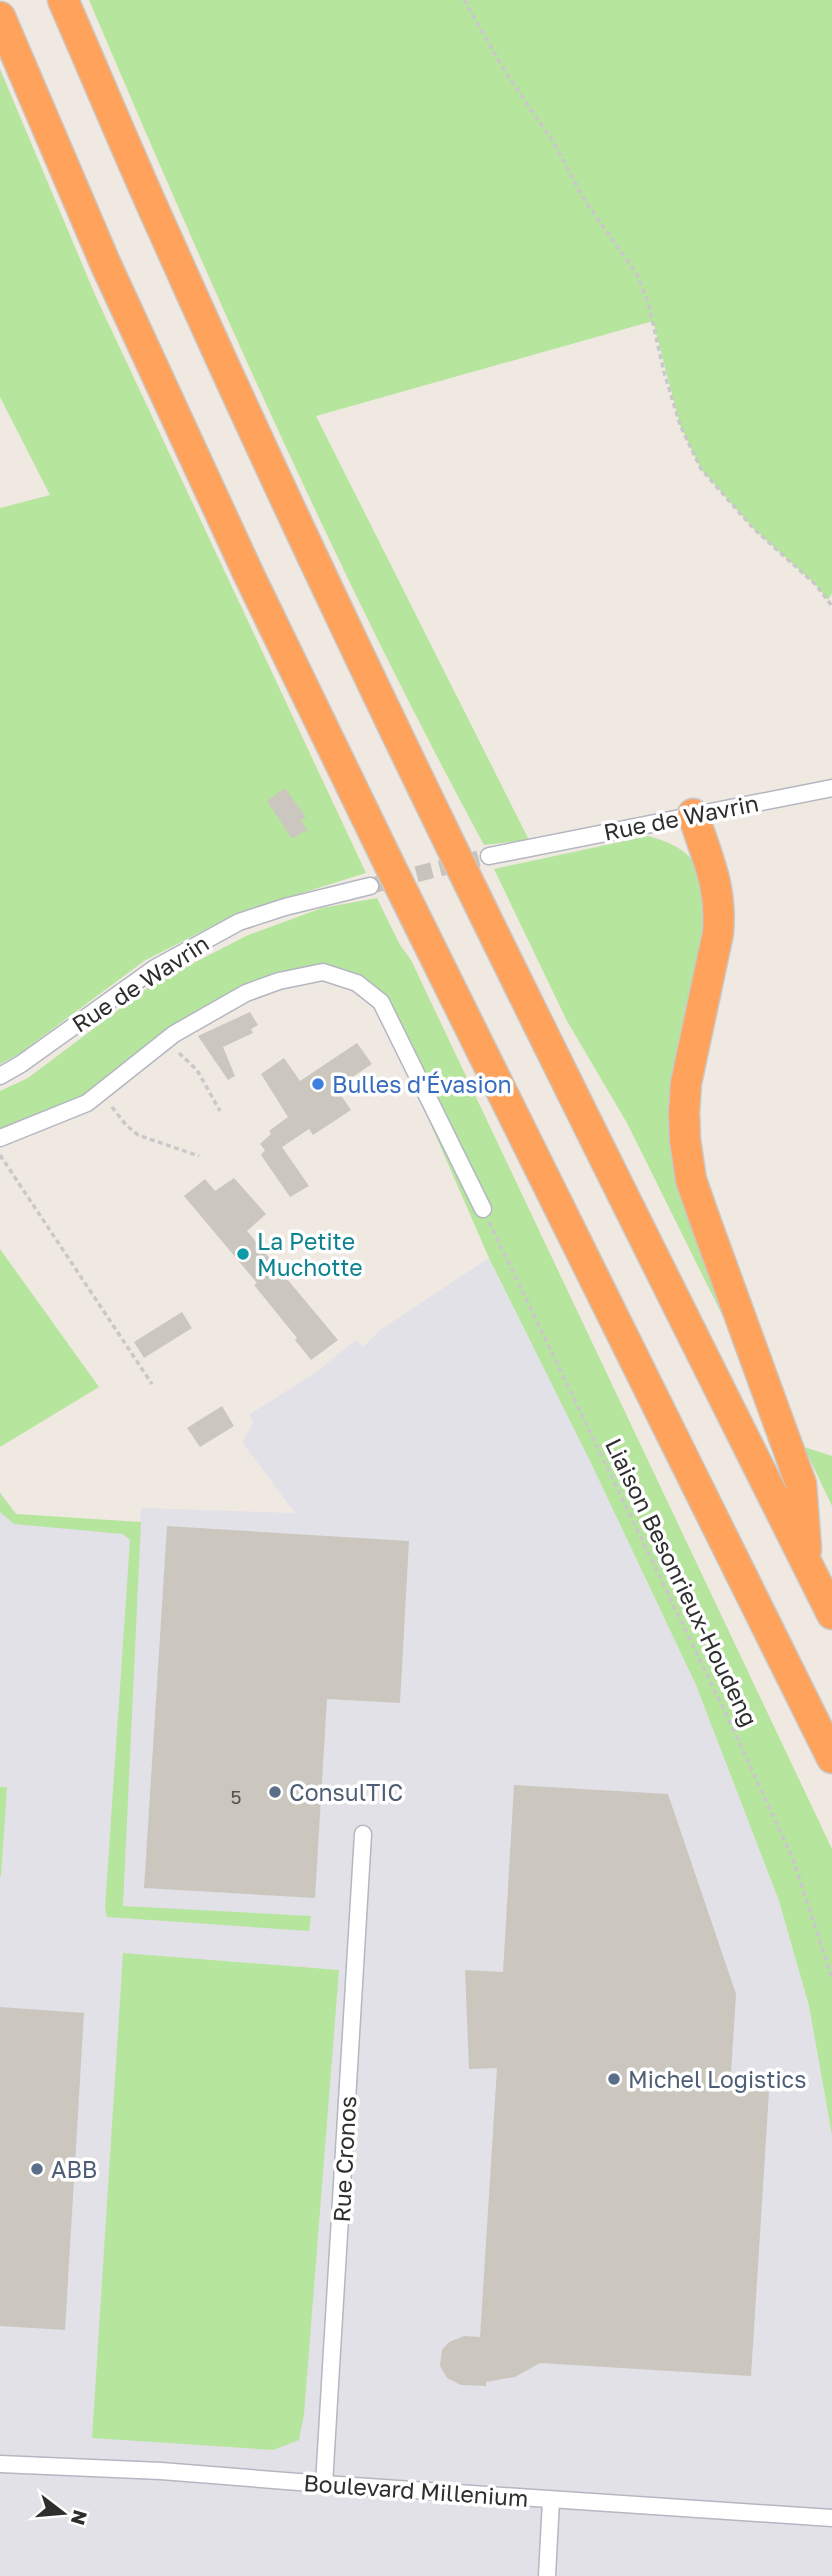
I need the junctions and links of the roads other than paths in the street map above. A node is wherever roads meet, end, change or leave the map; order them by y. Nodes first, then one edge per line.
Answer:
1 (63, 0) edge
2 (0, 17) edge
3 (832, 788) edge
4 (693, 814) junction
5 (489, 856) tunnel mouth
6 (370, 886) tunnel mouth
7 (0, 1076) edge
8 (0, 1138) edge
9 (483, 1209) road end
10 (807, 1563) junction
11 (832, 1614) edge
12 (832, 1758) edge
13 (363, 1834) dead end
14 (0, 2464) edge
15 (324, 2484) junction
16 (551, 2500) junction
17 (832, 2518) edge
18 (547, 2576) edge

1 - 10 highway
2 - 12 highway
3 - 4 street, Rue de Wavrin
4 - 5 street, Rue de Wavrin
4 - 10 highway
6 - 7 street, Rue de Wavrin
8 - 9 street
10 - 11 highway
13 - 15 street, Rue Cronos
14 - 15 street, Boulevard Millenium
15 - 16 street, Boulevard Millenium
16 - 17 street, Boulevard Millenium
16 - 18 street

